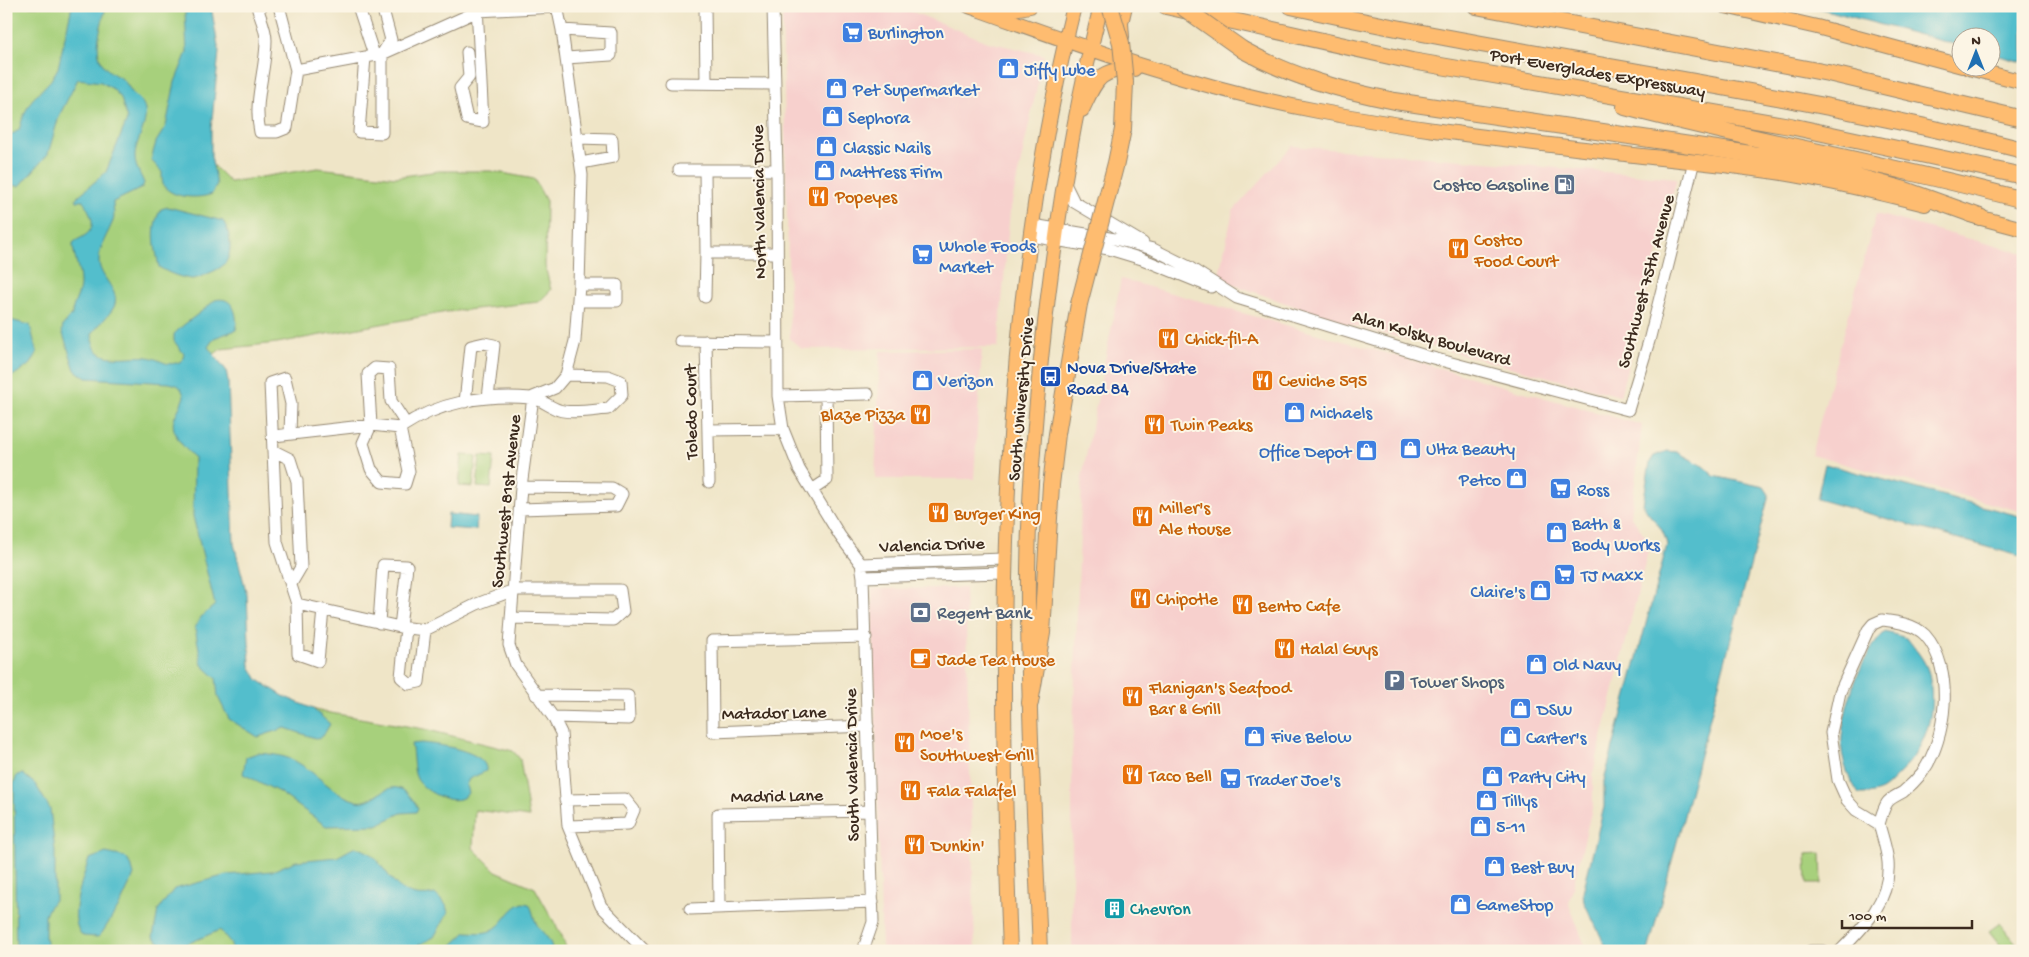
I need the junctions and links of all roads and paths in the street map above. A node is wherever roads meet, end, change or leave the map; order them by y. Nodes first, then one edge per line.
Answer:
1 (262, 6) edge
2 (280, 6) edge
3 (358, 6) edge
4 (382, 6) edge
5 (705, 6) edge
6 (773, 6) edge
7 (969, 6) edge
8 (1030, 6) edge
9 (1074, 6) edge
10 (1101, 6) edge
11 (1110, 6) edge
12 (1126, 6) edge
13 (1166, 6) edge
14 (1180, 6) edge
15 (1291, 6) edge
16 (1476, 6) edge
17 (1725, 6) edge
18 (557, 7) edge
19 (478, 9) edge
20 (462, 12) edge
21 (988, 13) junction
22 (562, 30) junction
23 (1066, 41) junction
24 (1090, 50) junction
25 (467, 52) dead end
26 (374, 56) junction
27 (566, 58) junction
28 (1952, 63) edge
29 (1147, 68) junction
30 (296, 70) junction
31 (2002, 77) edge
32 (1516, 78) junction
33 (706, 82) junction
34 (2023, 82) edge
35 (671, 83) dead end
36 (773, 84) junction
37 (2023, 119) edge
38 (1071, 135) junction
39 (578, 138) junction
40 (2023, 150) edge
41 (1694, 161) junction
42 (581, 163) junction
43 (679, 170) dead end
44 (705, 170) junction
45 (777, 170) junction
46 (2023, 176) edge
47 (1064, 182) junction
48 (2023, 200) edge
49 (1980, 217) junction
50 (2023, 229) edge
51 (1032, 231) junction
52 (1056, 234) junction
53 (1153, 249) junction
54 (706, 253) junction
55 (777, 253) junction
56 (579, 285) junction
57 (1227, 293) junction
58 (705, 297) dead end
59 (578, 301) junction
60 (680, 341) dead end
61 (706, 341) junction
62 (777, 342) junction
63 (566, 375) junction
64 (826, 394) junction
65 (868, 394) dead end
66 (778, 396) junction
67 (488, 398) junction
68 (533, 398) junction
69 (465, 402) junction
70 (1628, 410) joint
71 (371, 425) junction
72 (403, 426) junction
73 (783, 429) junction
74 (708, 430) junction
75 (290, 434) junction
76 (274, 436) junction
77 (274, 451) junction
78 (708, 482) dead end
79 (521, 487) junction
80 (812, 490) junction
81 (520, 509) junction
82 (1004, 559) junction
83 (861, 564) junction
84 (1003, 573) junction
85 (863, 577) junction
86 (291, 584) junction
87 (514, 590) junction
88 (297, 604) junction
89 (323, 610) junction
90 (511, 618) junction
91 (379, 623) junction
92 (402, 628) junction
93 (425, 630) junction
94 (866, 636) junction
95 (536, 695) junction
96 (1030, 703) junction
97 (554, 717) junction
98 (868, 726) junction
99 (565, 800) junction
100 (869, 811) junction
101 (1878, 824) junction
102 (568, 826) junction
103 (873, 902) junction
104 (719, 907) junction
105 (690, 909) dead end
106 (645, 951) edge
107 (863, 951) edge
108 (1010, 951) edge
109 (1040, 951) edge
110 (1810, 951) edge
111 (1823, 951) edge
112 (1840, 951) edge

1 - 30 street
2 - 30 street
3 - 26 street
4 - 26 street
5 - 33 street
6 - 36 street, North Valencia Drive
7 - 21 main road
8 - 21 main road
9 - 23 main road, South University Drive
10 - 24 main road, South University Drive
11 - 96 highway, bridge
12 - 29 main road
13 - 32 highway, Port Everglades Expressway
14 - 49 highway, bridge
15 - 40 highway
16 - 37 highway
17 - 28 main road
18 - 19 street
18 - 22 street
19 - 20 street
19 - 25 street
20 - 26 street
21 - 23 main road
22 - 27 street
22 - 27 street
23 - 24 main road
23 - 51 main road, South University Drive
24 - 29 main road
24 - 38 main road, South University Drive
26 - 26 street
26 - 30 street
27 - 39 street
29 - 38 main road
29 - 41 main road
31 - 34 main road
32 - 46 highway, Port Everglades Expressway
32 - 48 highway
33 - 35 street
33 - 36 street
36 - 45 street, North Valencia Drive
38 - 47 main road, South University Drive
39 - 42 street
39 - 42 street
41 - 49 main road
41 - 70 street, Southwest 75th Avenue
42 - 56 street
43 - 44 street
44 - 45 street
44 - 54 street
45 - 55 street, North Valencia Drive
47 - 52 main road, South University Drive
47 - 53 street
49 - 50 main road
51 - 52 street, Alan Kolsky Boulevard
51 - 82 main road, South University Drive
52 - 53 street, Alan Kolsky Boulevard
52 - 57 street, Alan Kolsky Boulevard
52 - 96 main road, South University Drive
53 - 57 street, Alan Kolsky Boulevard
54 - 55 street
54 - 58 street
55 - 62 street, North Valencia Drive
56 - 59 street
56 - 59 street
57 - 70 street, Alan Kolsky Boulevard
59 - 63 street
60 - 61 street, Toledo Court
61 - 62 street, Toledo Court
61 - 74 street, Toledo Court
62 - 66 street, North Valencia Drive
63 - 68 street, Southwest 81st Avenue
63 - 68 street
64 - 65 street
64 - 66 street
64 - 80 street
66 - 73 street, North Valencia Drive
67 - 68 street
67 - 69 street
67 - 69 street
68 - 79 street, Southwest 81st Avenue
69 - 72 street
71 - 72 street
71 - 72 street
71 - 72 street
71 - 75 street
73 - 74 street
73 - 80 street, North Valencia Drive
74 - 78 street, Toledo Court
75 - 76 street
75 - 76 street
76 - 77 street
77 - 86 street
77 - 86 street
79 - 81 street, Southwest 81st Avenue
79 - 81 street
80 - 83 street, North Valencia Drive
81 - 87 street, Southwest 81st Avenue
82 - 83 street, Valencia Drive
82 - 84 main road, South University Drive
83 - 85 street, North Valencia Drive
84 - 85 street, Valencia Drive
84 - 108 main road, South University Drive
85 - 94 street, South Valencia Drive
86 - 88 street
87 - 90 street, Southwest 81st Avenue
87 - 90 street
87 - 93 street
88 - 89 street
88 - 89 street
89 - 91 street
90 - 95 street, Southwest 81st Avenue
91 - 92 street
91 - 92 street
92 - 93 street
92 - 93 street
94 - 98 street, South Valencia Drive
94 - 98 street, Matador Lane
95 - 97 street, Southwest 81st Avenue
95 - 97 street
96 - 109 main road, South University Drive
97 - 99 street, Southwest 81st Avenue
98 - 100 street, South Valencia Drive
99 - 102 street, Southwest 81st Avenue
99 - 102 street
100 - 103 street, South Valencia Drive
100 - 104 street, Madrid Lane
101 - 101 street
101 - 112 street
102 - 106 street, Southwest 81st Avenue
103 - 104 street
103 - 107 street, South Valencia Drive
104 - 105 street
110 - 111 street

